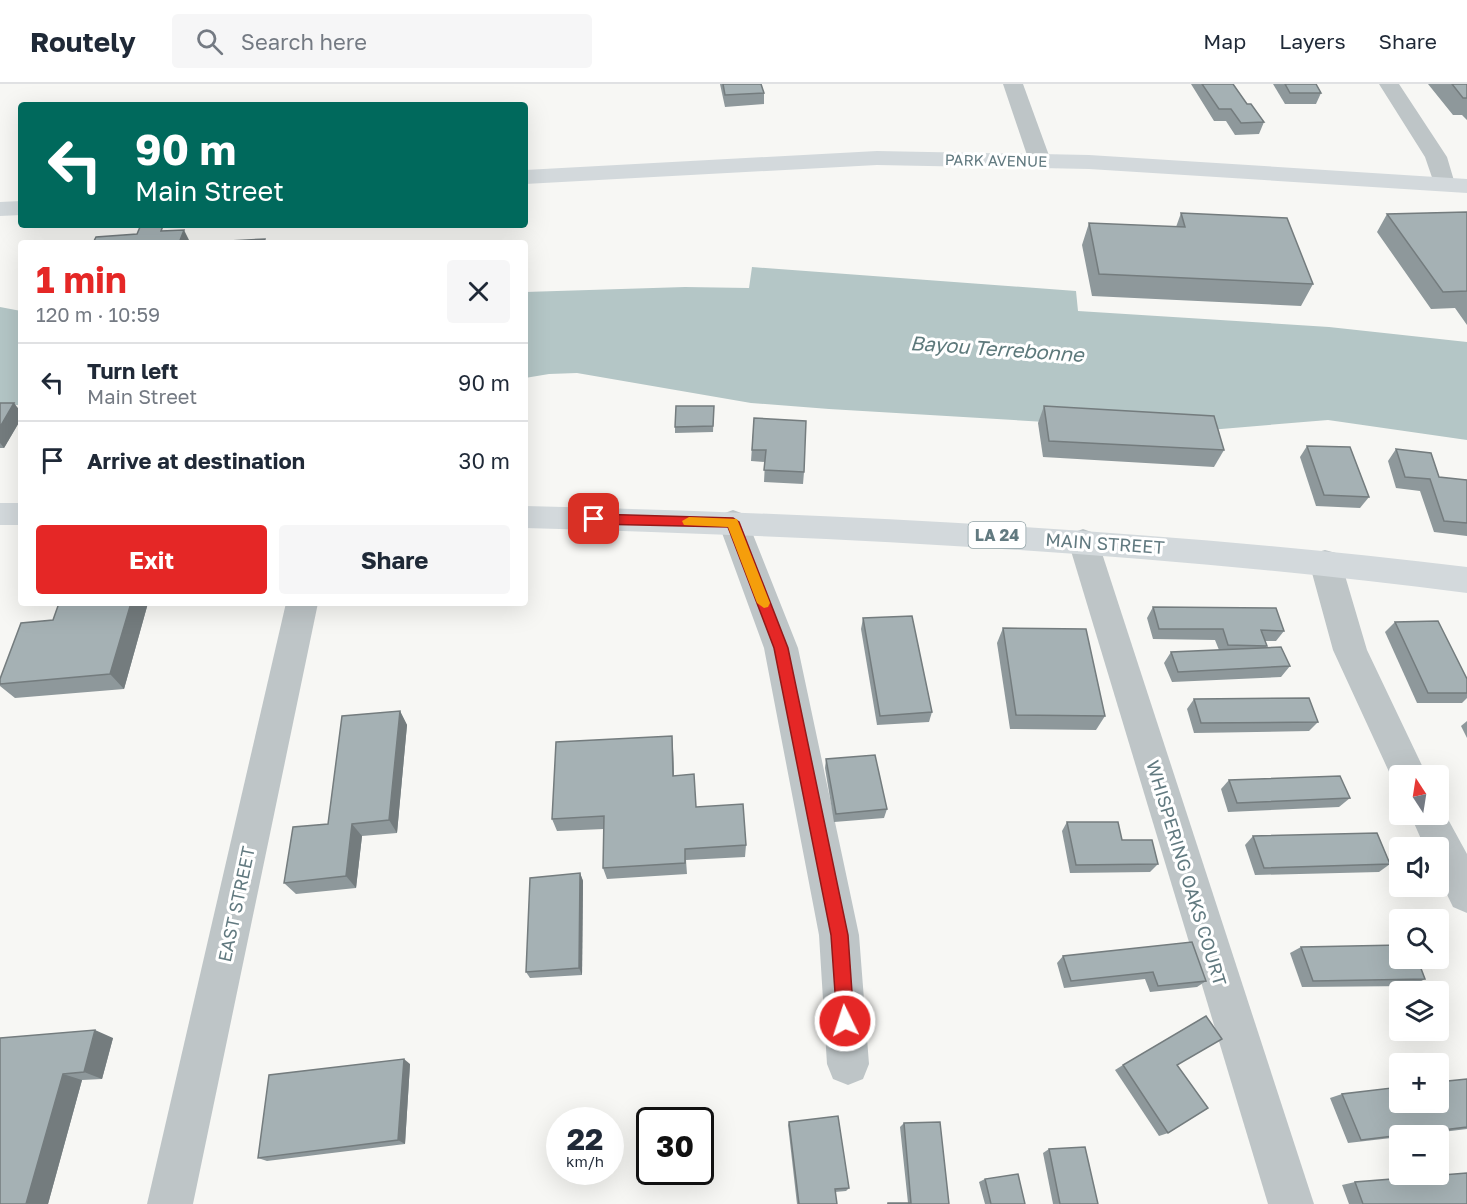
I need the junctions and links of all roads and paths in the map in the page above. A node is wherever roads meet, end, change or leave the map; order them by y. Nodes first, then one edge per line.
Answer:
1 (1013, 84) edge
2 (1389, 84) edge
3 (1040, 161) junction
4 (528, 177) edge
5 (1444, 184) junction
6 (1467, 186) edge
7 (18, 208) edge
8 (0, 209) edge
9 (0, 514) edge
10 (18, 514) edge
11 (528, 518) edge
12 (733, 522) junction
13 (1083, 541) junction
14 (1324, 562) junction
15 (1467, 580) edge
16 (301, 606) edge
17 (1404, 765) edge
18 (1433, 825) edge
19 (1467, 894) edge
20 (848, 1064) dead end
21 (170, 1204) edge
22 (1291, 1204) edge

1 - 3 street
2 - 5 street
3 - 4 main road, PARK AVENUE
3 - 5 main road, PARK AVENUE
5 - 6 main road, PARK AVENUE
7 - 8 main road
9 - 10 main road
11 - 12 main road, MAIN STREET / LA 24
12 - 13 main road, MAIN STREET / LA 24
12 - 20 street
13 - 14 main road, MAIN STREET / LA 24
13 - 22 street, WHISPERING OAKS COURT
14 - 15 main road, MAIN STREET / LA 24
14 - 17 street
16 - 21 street, EAST STREET
18 - 19 street

